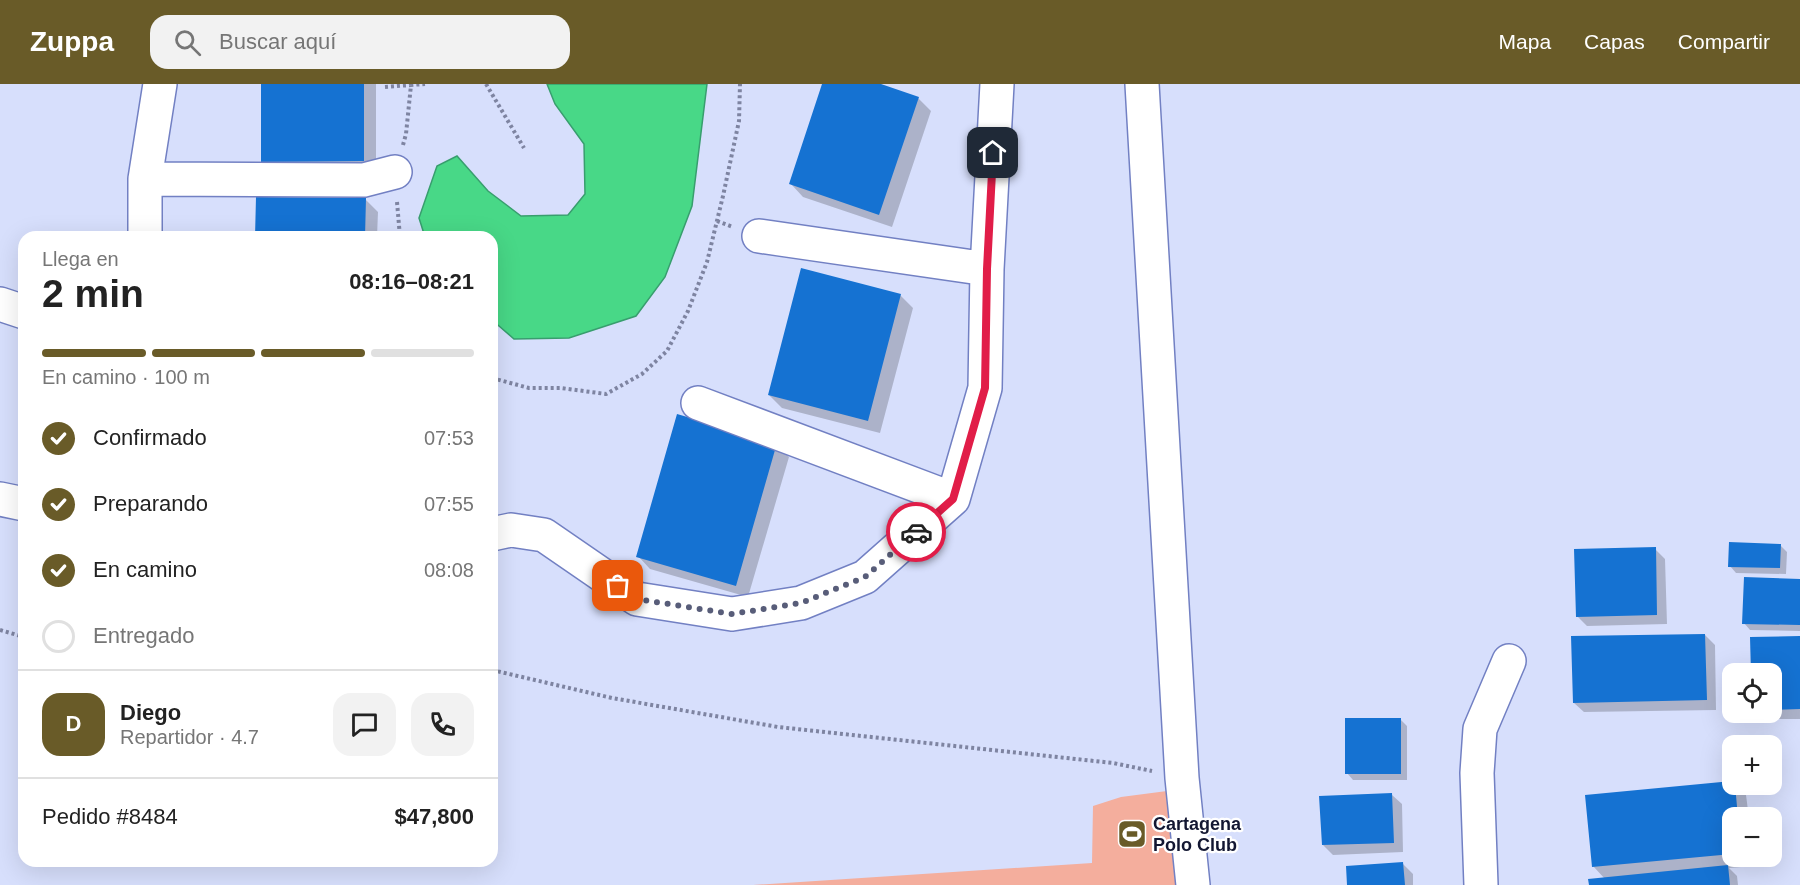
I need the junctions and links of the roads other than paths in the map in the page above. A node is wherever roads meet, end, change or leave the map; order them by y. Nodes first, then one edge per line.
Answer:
1 (160, 84) edge
2 (997, 84) edge
3 (1142, 84) edge
4 (395, 172) dead end
5 (145, 179) junction
6 (145, 231) edge
7 (759, 236) dead end
8 (987, 269) junction
9 (0, 304) edge
10 (18, 310) edge
11 (698, 403) dead end
12 (0, 499) edge
13 (953, 499) junction
14 (18, 503) edge
15 (498, 533) edge
16 (1509, 661) dead end
17 (1193, 885) edge
18 (1481, 885) edge

1 - 5 street
2 - 8 street
3 - 17 street
4 - 5 street
5 - 6 street
7 - 8 street
8 - 13 street
9 - 10 street
11 - 13 street
12 - 14 street
13 - 15 street
16 - 18 street

